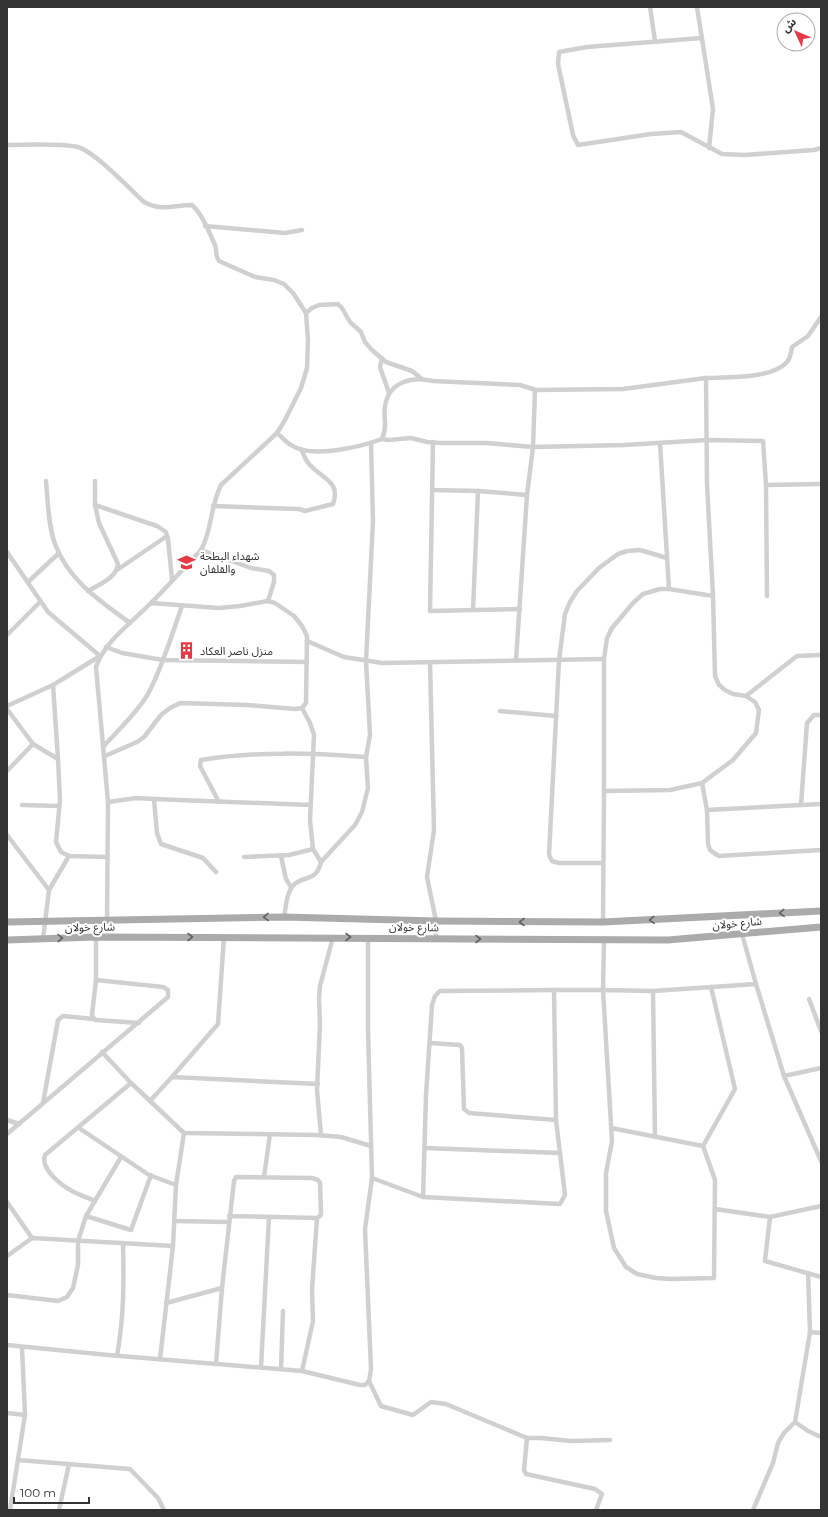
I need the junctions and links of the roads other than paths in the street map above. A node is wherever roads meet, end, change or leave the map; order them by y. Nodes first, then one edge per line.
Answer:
1 (650, 7) edge
2 (697, 7) edge
3 (702, 38) junction
4 (655, 41) junction
5 (7, 145) edge
6 (709, 148) junction
7 (821, 148) edge
8 (205, 226) junction
9 (302, 230) dead end
10 (306, 313) junction
11 (821, 317) edge
12 (382, 358) junction
13 (422, 378) junction
14 (706, 378) junction
15 (536, 390) junction
16 (389, 394) junction
17 (277, 433) junction
18 (382, 439) junction
19 (707, 440) junction
20 (433, 442) junction
21 (371, 443) junction
22 (660, 443) junction
23 (533, 447) junction
24 (301, 449) junction
25 (46, 481) dead end
26 (95, 481) dead end
27 (821, 484) edge
28 (766, 485) junction
29 (432, 490) junction
30 (478, 491) junction
31 (527, 495) junction
32 (95, 505) junction
33 (213, 506) junction
34 (167, 536) junction
35 (201, 550) junction
36 (7, 552) edge
37 (60, 553) junction
38 (667, 558) junction
39 (117, 570) junction
40 (172, 580) junction
41 (28, 582) junction
42 (669, 589) junction
43 (88, 591) junction
44 (713, 596) junction
45 (767, 596) dead end
46 (268, 601) junction
47 (40, 602) junction
48 (151, 603) junction
49 (182, 606) junction
50 (520, 609) junction
51 (473, 610) junction
52 (130, 623) junction
53 (7, 635) edge
54 (307, 641) junction
55 (106, 647) junction
56 (821, 655) edge
57 (100, 656) junction
58 (604, 659) junction
59 (163, 660) junction
60 (516, 660) junction
61 (559, 660) junction
62 (366, 661) junction
63 (307, 662) junction
64 (430, 662) junction
65 (53, 685) junction
66 (746, 696) junction
67 (7, 706) edge
68 (302, 708) junction
69 (7, 710) edge
70 (500, 711) dead end
71 (821, 715) edge
72 (556, 716) junction
73 (33, 744) junction
74 (104, 746) junction
75 (314, 753) junction
76 (105, 756) junction
77 (366, 757) junction
78 (58, 759) junction
79 (7, 771) edge
80 (702, 783) junction
81 (604, 791) junction
82 (154, 800) junction
83 (108, 802) junction
84 (219, 802) junction
85 (821, 804) edge
86 (22, 805) dead end
87 (801, 805) junction
88 (59, 806) junction
89 (311, 806) junction
90 (707, 810) junction
91 (7, 835) edge
92 (313, 849) junction
93 (821, 850) edge
94 (69, 856) junction
95 (282, 856) junction
96 (107, 857) junction
97 (244, 858) dead end
98 (321, 862) junction
99 (603, 863) junction
100 (216, 872) dead end
101 (291, 887) junction
102 (49, 890) junction
103 (821, 911) edge
104 (284, 917) junction
105 (107, 920) junction
106 (45, 921) junction
107 (436, 921) junction
108 (7, 922) edge
109 (602, 922) junction
110 (821, 927) edge
111 (742, 934) junction
112 (96, 937) junction
113 (224, 937) junction
114 (333, 937) junction
115 (368, 937) junction
116 (43, 939) junction
117 (436, 939) junction
118 (7, 940) edge
119 (604, 940) junction
120 (96, 980) junction
121 (756, 984) junction
122 (711, 987) junction
123 (554, 990) junction
124 (603, 990) junction
125 (653, 990) junction
126 (809, 999) dead end
127 (94, 1018) junction
128 (139, 1023) junction
129 (821, 1031) edge
130 (430, 1043) junction
131 (102, 1052) junction
132 (821, 1068) edge
133 (784, 1076) junction
134 (172, 1077) junction
135 (131, 1083) junction
136 (318, 1084) junction
137 (150, 1101) junction
138 (43, 1103) junction
139 (7, 1120) edge
140 (556, 1120) junction
141 (19, 1124) junction
142 (79, 1128) junction
143 (611, 1128) junction
144 (184, 1133) junction
145 (7, 1134) edge
146 (270, 1134) junction
147 (321, 1135) junction
148 (655, 1137) junction
149 (371, 1146) junction
150 (703, 1146) junction
151 (425, 1148) junction
152 (560, 1153) junction
153 (121, 1157) junction
154 (821, 1160) edge
155 (151, 1175) junction
156 (264, 1177) junction
157 (372, 1178) junction
158 (176, 1185) junction
159 (423, 1197) junction
160 (95, 1201) junction
161 (7, 1202) edge
162 (821, 1206) edge
163 (715, 1209) junction
164 (86, 1216) junction
165 (229, 1216) junction
166 (269, 1217) junction
167 (770, 1217) junction
168 (317, 1218) junction
169 (174, 1221) junction
170 (229, 1222) junction
171 (32, 1238) junction
172 (78, 1241) junction
173 (123, 1243) junction
174 (173, 1246) junction
175 (7, 1256) edge
176 (808, 1273) junction
177 (821, 1277) edge
178 (222, 1288) junction
179 (7, 1295) edge
180 (166, 1303) junction
181 (283, 1311) dead end
182 (810, 1332) junction
183 (821, 1334) edge
184 (7, 1346) edge
185 (22, 1347) junction
186 (117, 1356) junction
187 (160, 1359) junction
188 (216, 1364) junction
189 (261, 1367) junction
190 (281, 1369) junction
191 (302, 1371) junction
192 (369, 1381) junction
193 (7, 1413) edge
194 (25, 1415) junction
195 (795, 1422) junction
196 (821, 1437) edge
197 (528, 1438) junction
198 (610, 1440) dead end
199 (18, 1460) junction
200 (69, 1464) junction
201 (10, 1510) edge
202 (59, 1510) edge
203 (164, 1510) edge
204 (596, 1510) edge
205 (753, 1510) edge

1 - 4 street
2 - 3 street
3 - 4 street
3 - 6 street
4 - 6 street
5 - 8 street
6 - 7 street
8 - 9 street
8 - 10 street
10 - 12 street
10 - 17 street
11 - 14 street
12 - 13 street
12 - 16 street
13 - 15 street
13 - 16 street
14 - 15 street
14 - 19 street
15 - 23 street
16 - 18 street
17 - 24 street
17 - 33 street
18 - 20 street
18 - 21 street
19 - 22 street
19 - 28 street
19 - 44 street
20 - 23 street
20 - 29 street
21 - 24 street
21 - 62 street
22 - 23 street
22 - 38 street
23 - 31 street
24 - 33 street
25 - 37 street
26 - 32 street
27 - 28 street
28 - 45 street
29 - 30 street
29 - 51 street
30 - 31 street
30 - 51 street
31 - 50 street
32 - 34 street
32 - 39 street
33 - 35 street
34 - 39 street
34 - 40 street
35 - 40 street
35 - 46 street
36 - 41 street
37 - 41 street
37 - 43 street
38 - 42 street
38 - 61 street
39 - 43 street
40 - 48 street
41 - 47 street
42 - 44 street
42 - 58 street
43 - 52 street
44 - 66 street
46 - 49 street
46 - 54 street
47 - 53 street
47 - 57 street
48 - 49 street
48 - 52 street
49 - 59 street
50 - 51 street
50 - 60 street
52 - 55 street
54 - 62 street
54 - 63 street
55 - 57 street
55 - 59 street
56 - 66 street
57 - 65 street
57 - 74 street
58 - 61 street
58 - 81 street
59 - 63 street
59 - 74 street
60 - 61 street
60 - 64 street
61 - 72 street
62 - 64 street
62 - 77 street
63 - 68 street
64 - 107 street
65 - 67 street
65 - 78 street
66 - 80 street
68 - 75 street
68 - 76 street
69 - 73 street
70 - 72 street
71 - 87 street
72 - 99 street
73 - 78 street
73 - 79 street
74 - 76 street
75 - 77 street
75 - 84 street
75 - 89 street
76 - 83 street
77 - 98 street
78 - 88 street
80 - 81 street
80 - 90 street
81 - 99 street
82 - 83 street
82 - 84 street
82 - 100 street
83 - 96 street
84 - 89 street
85 - 87 street
86 - 88 street
87 - 90 street
88 - 94 street
89 - 92 street
90 - 93 street
91 - 102 street
92 - 95 street
92 - 98 street
94 - 96 street
94 - 102 street
95 - 97 street
95 - 101 street
96 - 105 street
98 - 101 street
99 - 109 street
101 - 104 street
102 - 106 street
103 -> 109 main road, شارع خولان
104 -> 105 main road, شارع خولان
104 - 107 main road, شارع خولان
105 - 106 main road, شارع خولان
106 - 108 main road, شارع خولان
106 - 116 street
109 -> 107 main road, شارع خولان
107 - 117 street
110 - 111 main road, شارع خولان
111 - 119 main road, شارع خولان
111 - 121 street
112 -> 113 main road, شارع خولان
116 -> 112 main road, شارع خولان
112 - 120 street
113 - 114 main road, شارع خولان
113 - 134 street
114 -> 115 main road, شارع خولان
114 - 136 street
115 - 117 main road, شارع خولان
115 - 149 street
116 - 118 main road, شارع خولان
117 -> 119 main road, شارع خولان
119 - 124 street
120 - 127 street
120 - 128 street
121 - 122 street
121 - 133 street
122 - 125 street
122 - 150 street
123 - 124 street
123 - 130 street
123 - 140 street
124 - 125 street
124 - 143 street
125 - 148 street
126 - 129 street
127 - 128 street
127 - 138 street
128 - 131 street
130 - 140 street
130 - 151 street
131 - 135 street
131 - 138 street
132 - 133 street
133 - 154 street
134 - 136 street
134 - 137 street
135 - 137 street
135 - 142 street
136 - 147 street
137 - 144 street
138 - 141 street
139 - 141 street
140 - 152 street
141 - 145 street
142 - 153 street
142 - 160 street
143 - 148 street
143 - 163 street
144 - 146 street
144 - 158 street
146 - 147 street
146 - 156 street
147 - 149 street
148 - 150 street
149 - 157 street
150 - 163 street
151 - 152 street
151 - 159 street
152 - 159 street
153 - 155 street
153 - 160 street
155 - 158 street
155 - 164 street
156 - 165 street
156 - 168 street
157 - 159 street
157 - 192 street
158 - 169 street
160 - 164 street
161 - 171 street
162 - 167 street
163 - 167 street
164 - 172 street
165 - 166 street
165 - 170 street
166 - 168 street
166 - 189 street
167 - 176 street
168 - 191 street
169 - 170 street
169 - 174 street
170 - 178 street
171 - 172 street
171 - 175 street
172 - 173 street
172 - 179 street
173 - 174 street
173 - 186 street
174 - 180 street
176 - 177 street
176 - 182 street
178 - 180 street
178 - 188 street
180 - 187 street
181 - 190 street
182 - 183 street
182 - 195 street
184 - 185 street
185 - 186 street
185 - 194 street
186 - 187 street
187 - 188 street
188 - 189 street
189 - 190 street
190 - 191 street
191 - 192 street
192 - 197 street
193 - 194 street
194 - 199 street
195 - 196 street
195 - 205 street
197 - 198 street
197 - 204 street
199 - 200 street
199 - 201 street
200 - 202 street
200 - 203 street

